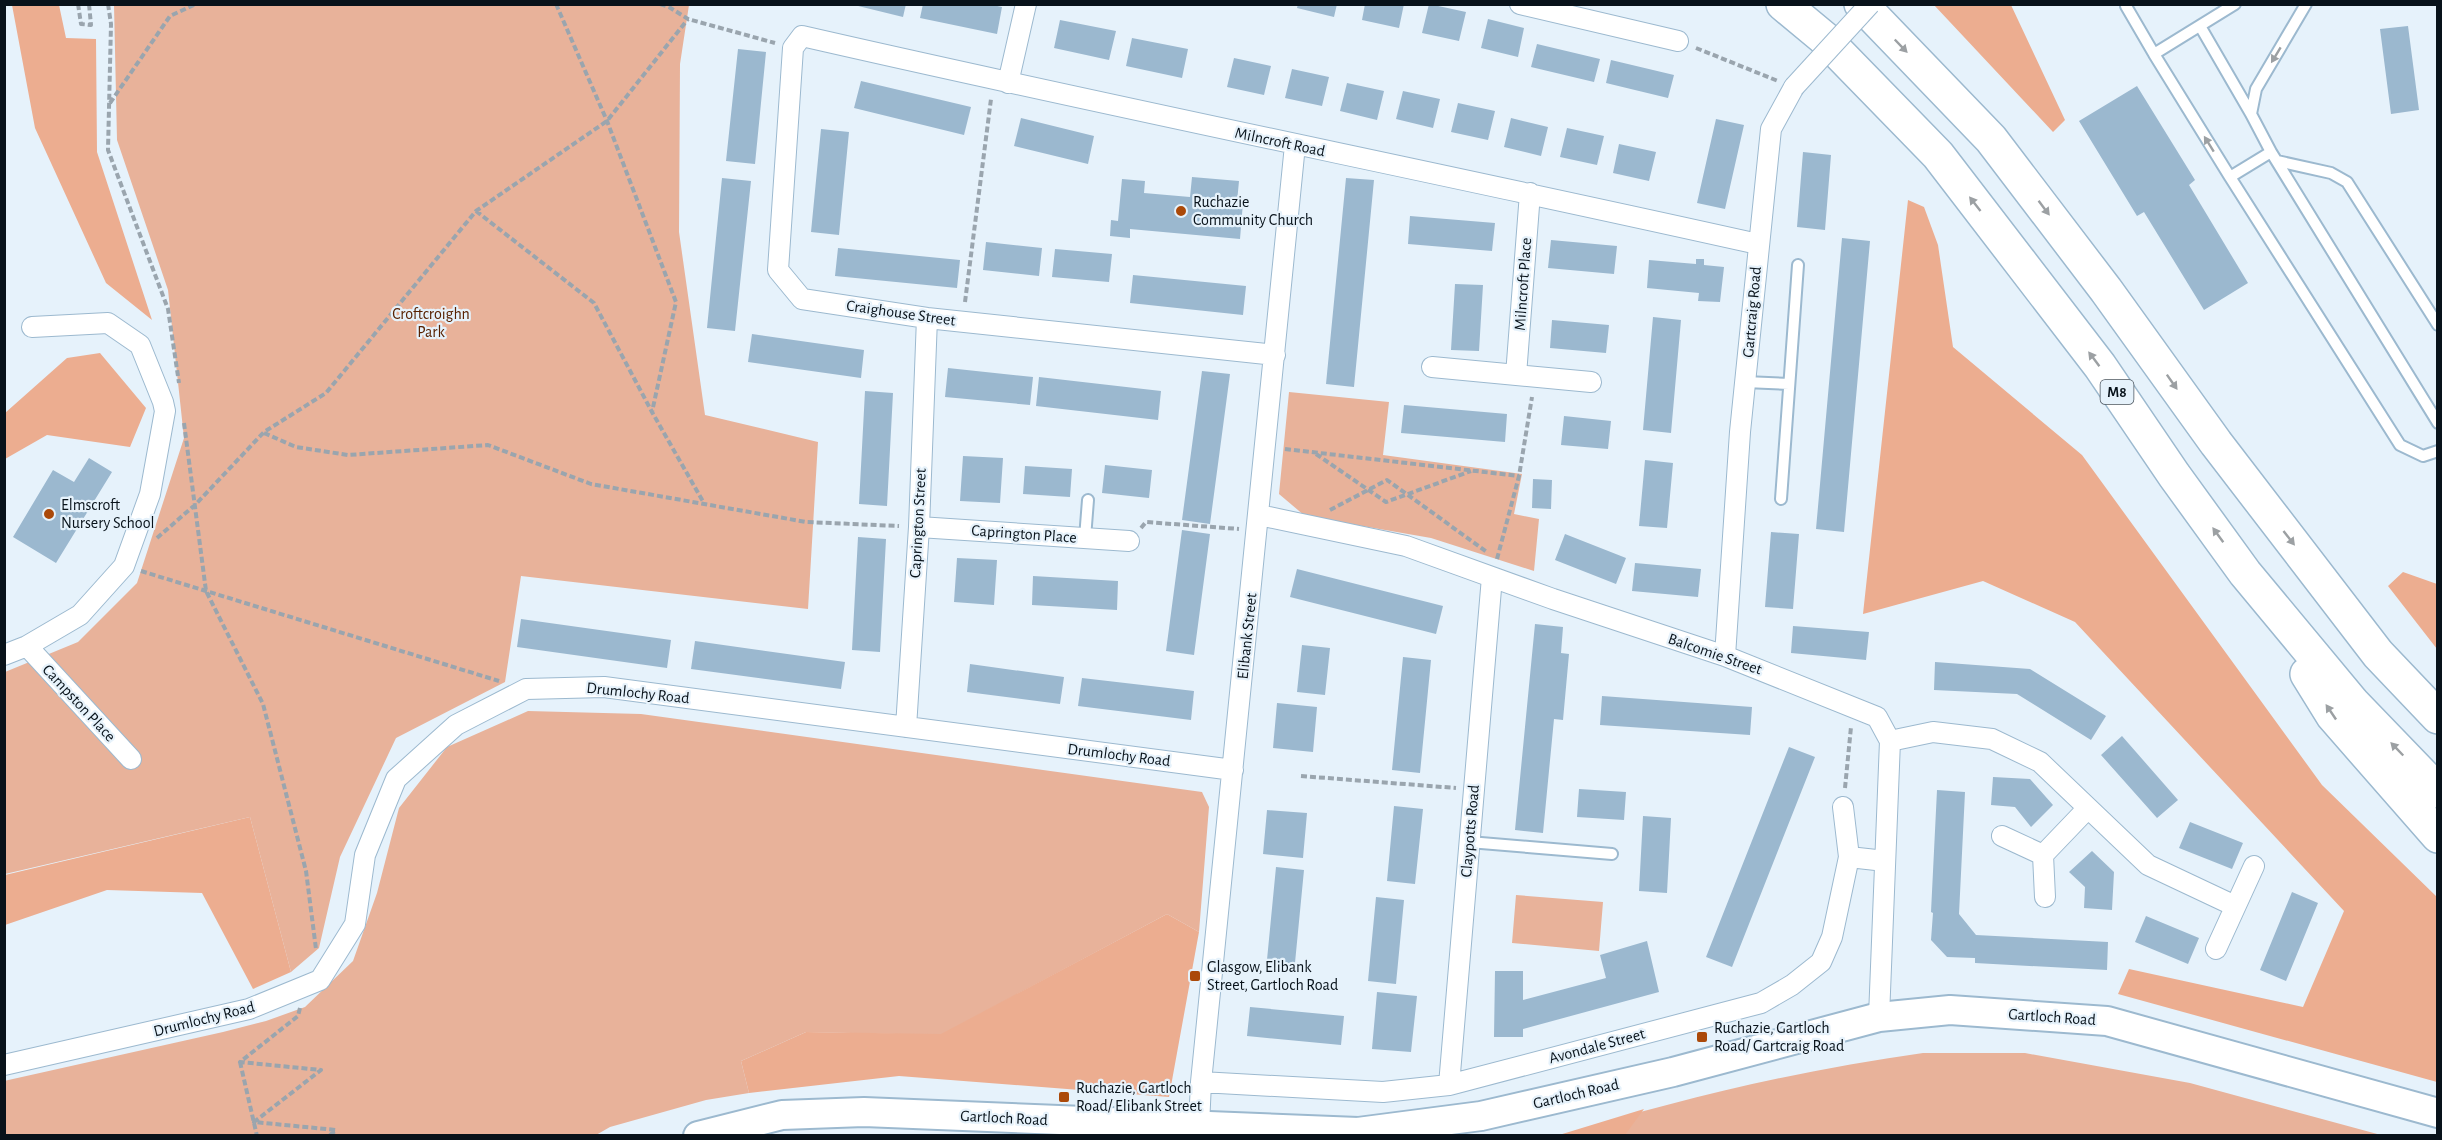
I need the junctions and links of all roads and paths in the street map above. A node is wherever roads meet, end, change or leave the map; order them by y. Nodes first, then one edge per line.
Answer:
1 (78, 4) edge
2 (89, 4) edge
3 (108, 4) edge
4 (196, 4) edge
5 (556, 4) edge
6 (660, 4) edge
7 (1026, 4) edge
8 (1520, 4) edge
9 (1783, 4) edge
10 (1861, 4) edge
11 (1870, 4) edge
12 (2235, 4) edge
13 (2306, 4) edge
14 (2127, 6) dead end
15 (688, 20) junction
16 (2200, 26) junction
17 (1678, 41) joint
18 (798, 42) junction
19 (2154, 54) junction
20 (1001, 82) junction
21 (1794, 87) junction
22 (109, 104) junction
23 (2251, 114) junction
24 (607, 121) junction
25 (1295, 146) junction
26 (2274, 156) junction
27 (2230, 177) junction
28 (1530, 194) junction
29 (476, 211) junction
30 (1758, 244) junction
31 (1798, 265) dead end
32 (927, 318) junction
33 (963, 322) junction
34 (2438, 325) edge
35 (32, 327) dead end
36 (1275, 355) junction
37 (1432, 367) dead end
38 (1526, 376) junction
39 (1591, 382) dead end
40 (1745, 382) junction
41 (1789, 384) junction
42 (173, 408) junction
43 (652, 412) junction
44 (2438, 423) edge
45 (264, 432) junction
46 (1266, 447) junction
47 (2438, 451) edge
48 (1314, 452) junction
49 (1472, 470) junction
50 (1519, 476) junction
51 (1369, 489) junction
52 (1408, 495) junction
53 (1781, 499) dead end
54 (1088, 500) dead end
55 (196, 504) junction
56 (705, 505) junction
57 (1258, 522) junction
58 (1306, 523) junction
59 (919, 527) junction
60 (1085, 538) junction
61 (1129, 541) joint
62 (124, 566) junction
63 (1495, 568) junction
64 (2245, 573) junction
65 (206, 591) junction
66 (27, 646) junction
67 (4, 655) edge
68 (1725, 656) junction
69 (526, 689) junction
70 (1853, 706) junction
71 (2438, 717) edge
72 (906, 727) junction
73 (1890, 741) junction
74 (131, 759) dead end
75 (1233, 770) junction
76 (1301, 776) dead end
77 (1474, 789) junction
78 (2438, 791) edge
79 (1843, 807) joint
80 (2088, 808) junction
81 (2002, 836) dead end
82 (2438, 836) edge
83 (1469, 842) junction
84 (1612, 854) dead end
85 (2043, 855) junction
86 (1849, 857) junction
87 (1885, 861) junction
88 (2254, 866) dead end
89 (2045, 897) dead end
90 (2235, 906) junction
91 (2216, 949) dead end
92 (312, 983) junction
93 (1879, 1017) junction
94 (240, 1062) junction
95 (4, 1065) edge
96 (1201, 1082) junction
97 (1449, 1085) junction
98 (2438, 1113) edge
99 (254, 1122) junction
100 (1199, 1126) junction
101 (257, 1136) edge
102 (329, 1136) edge
103 (699, 1136) edge

1 - 2 path
3 - 22 path
4 - 22 path
5 - 24 path
6 - 15 path
7 - 20 street
8 - 17 street
64 -> 9 highway, M8
10 -> 71 highway
11 - 21 street, Gartcraig Road, bridge
12 - 16 lane
13 -> 23 lane
14 - 19 lane
15 - 18 path
15 - 24 path
16 - 19 lane
16 - 23 lane
17 - 21 path
18 - 20 street, Milncroft Road
18 - 32 street, Craighouse Street
27 -> 19 lane
20 - 25 street, Milncroft Road
20 - 33 path
21 - 30 street, Gartcraig Road
22 - 42 path
23 - 26 lane
24 - 29 path
24 - 43 path
25 - 28 street, Milncroft Road
25 - 36 street, Elibank Street
26 - 27 lane
26 - 34 lane
26 - 44 lane
27 - 47 lane
28 - 30 street, Milncroft Road
28 - 38 street, Milncroft Place
29 - 43 path
29 - 45 path
30 - 40 street, Gartcraig Road
31 - 41 lane
32 - 33 street, Craighouse Street
32 - 59 street, Caprington Street
33 - 36 street, Craighouse Street
35 - 42 street
36 - 46 street, Elibank Street
37 - 38 street
38 - 39 street
38 - 50 path
40 - 41 lane
40 - 68 street, Gartcraig Road
41 - 53 lane
42 - 55 path
42 - 62 street
43 - 56 path
45 - 55 path
45 - 56 path
46 - 48 path
46 - 57 street, Elibank Street
48 - 49 path
48 - 51 path
49 - 50 path
49 - 52 path
50 - 63 path
51 - 52 path
51 - 52 path
51 - 58 path
52 - 63 path
54 - 60 lane
55 - 62 path
55 - 65 path
56 - 59 path
57 - 58 street, Balcomie Street
57 - 61 path
57 - 75 street, Elibank Street
58 - 63 street, Balcomie Street
59 - 60 street, Caprington Place
59 - 72 street, Caprington Street
60 - 61 street, Caprington Place
62 - 65 path
62 - 66 street
63 - 68 street, Balcomie Street
63 - 77 street, Claypotts Road
78 -> 64 highway, M8
82 -> 64 highway
65 - 69 path
65 - 92 path
66 - 67 street
66 - 74 street, Campston Place
68 - 70 street, Balcomie Street
69 - 72 street, Drumlochy Road
69 - 92 street, Drumlochy Road
70 - 73 street, Balcomie Street
70 - 79 path
72 - 75 street, Drumlochy Road
73 - 80 street
73 - 87 street
75 - 96 street, Elibank Street
76 - 77 path
77 - 83 street, Claypotts Road
79 - 86 street, Avondale Street
80 - 85 street
80 - 90 street
81 - 85 street
83 - 84 lane
83 - 97 street, Claypotts Road
85 - 89 street
86 - 87 street
86 - 97 street, Avondale Street
87 - 93 street
88 - 90 street
90 - 91 street
92 - 94 path
92 - 95 street, Drumlochy Road
93 - 98 main road, Gartloch Road
93 - 100 main road, Gartloch Road
94 - 99 path
94 - 99 path
96 - 97 street, Avondale Street
96 - 100 street, Elibank Street
99 - 101 path
99 - 102 path
100 - 103 main road, Gartloch Road

